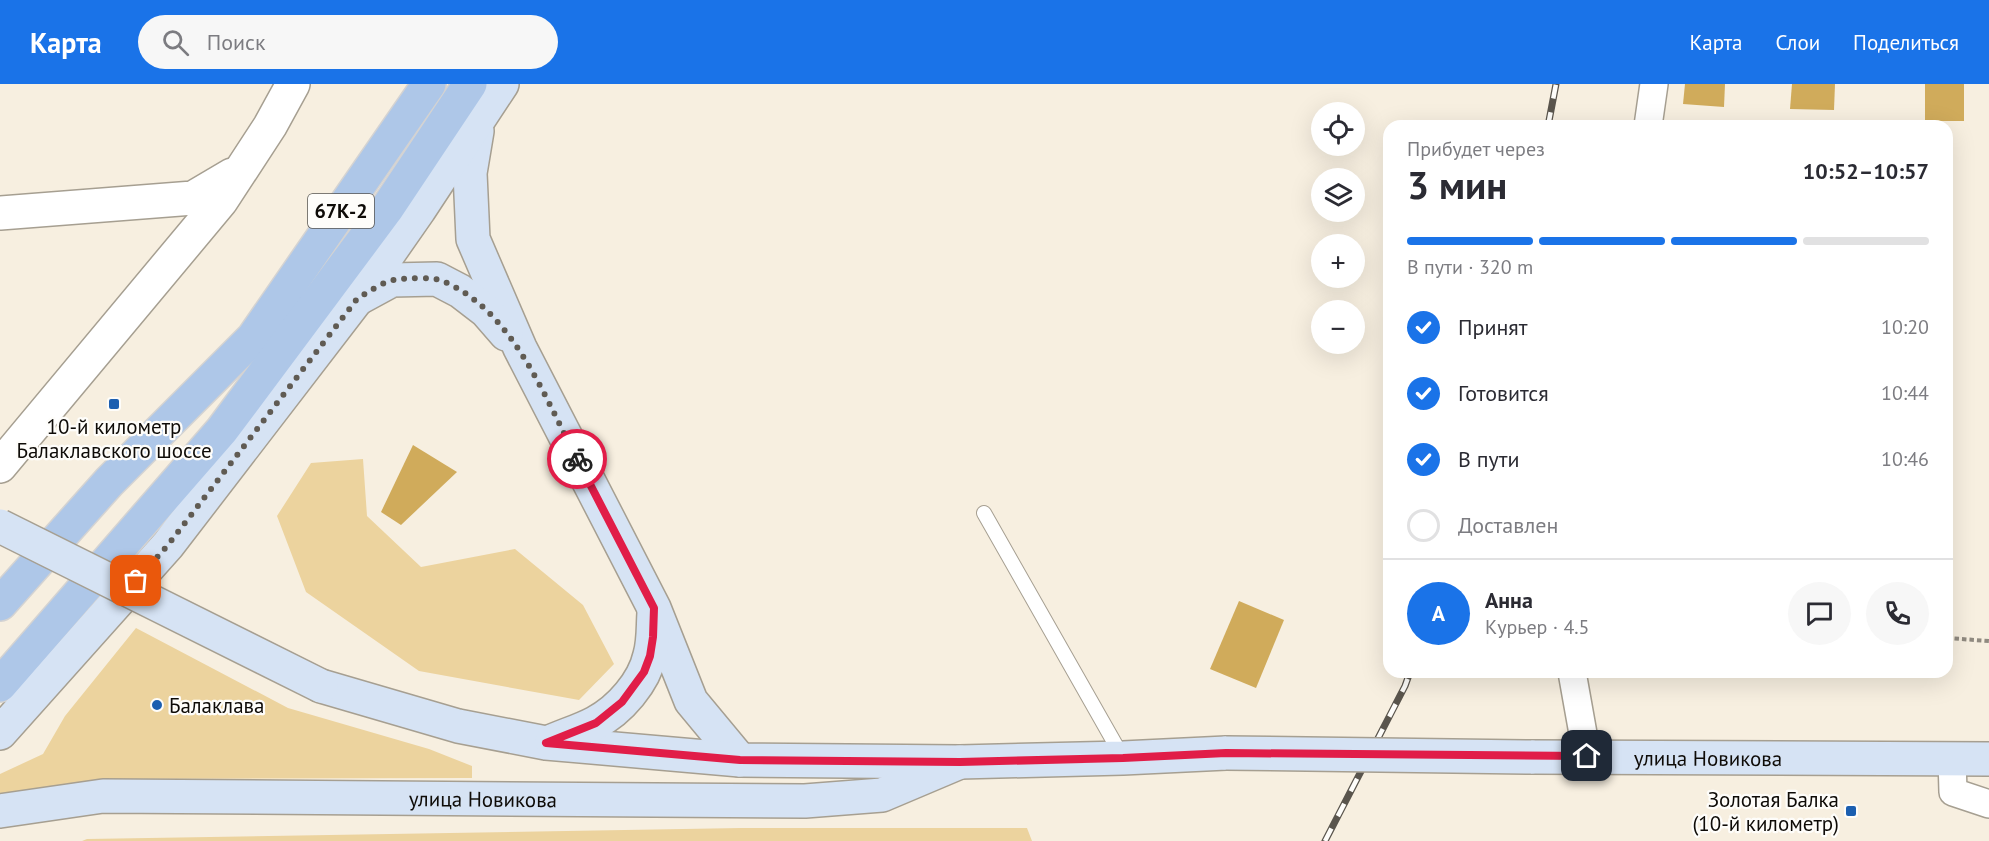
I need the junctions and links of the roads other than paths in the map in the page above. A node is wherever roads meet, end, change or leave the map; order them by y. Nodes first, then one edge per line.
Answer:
1 (293, 84) edge
2 (429, 84) edge
3 (470, 84) edge
4 (502, 84) edge
5 (1654, 84) edge
6 (478, 120) junction
7 (1649, 120) edge
8 (244, 168) junction
9 (0, 213) edge
10 (357, 299) junction
11 (519, 348) junction
12 (0, 466) edge
13 (984, 513) dead end
14 (0, 526) edge
15 (1, 602) edge
16 (654, 608) junction
17 (1573, 678) edge
18 (0, 685) edge
19 (0, 733) edge
20 (546, 743) junction
21 (1587, 756) junction
22 (1123, 758) junction
23 (1952, 758) junction
24 (1989, 759) edge
25 (740, 760) junction
26 (960, 762) junction
27 (1989, 804) edge
28 (0, 811) edge

1 - 8 street
2 - 15 main road, 67К-2
3 - 18 main road, 67К-2
4 - 6 main road
5 - 7 street
6 - 10 main road
6 - 11 main road
8 - 9 street
8 - 12 street
10 - 11 main road
10 - 19 main road
11 - 16 main road
13 - 22 lane
14 - 20 main road, улица Новикова, bridge
16 - 20 main road
16 - 25 main road
17 - 21 street
20 - 25 main road, улица Новикова
21 - 22 main road, улица Новикова, bridge
21 - 23 main road, улица Новикова
22 - 26 main road, улица Новикова
23 - 24 main road, улица Новикова
23 - 27 street
25 - 26 main road, улица Новикова
26 - 28 main road, улица Новикова

